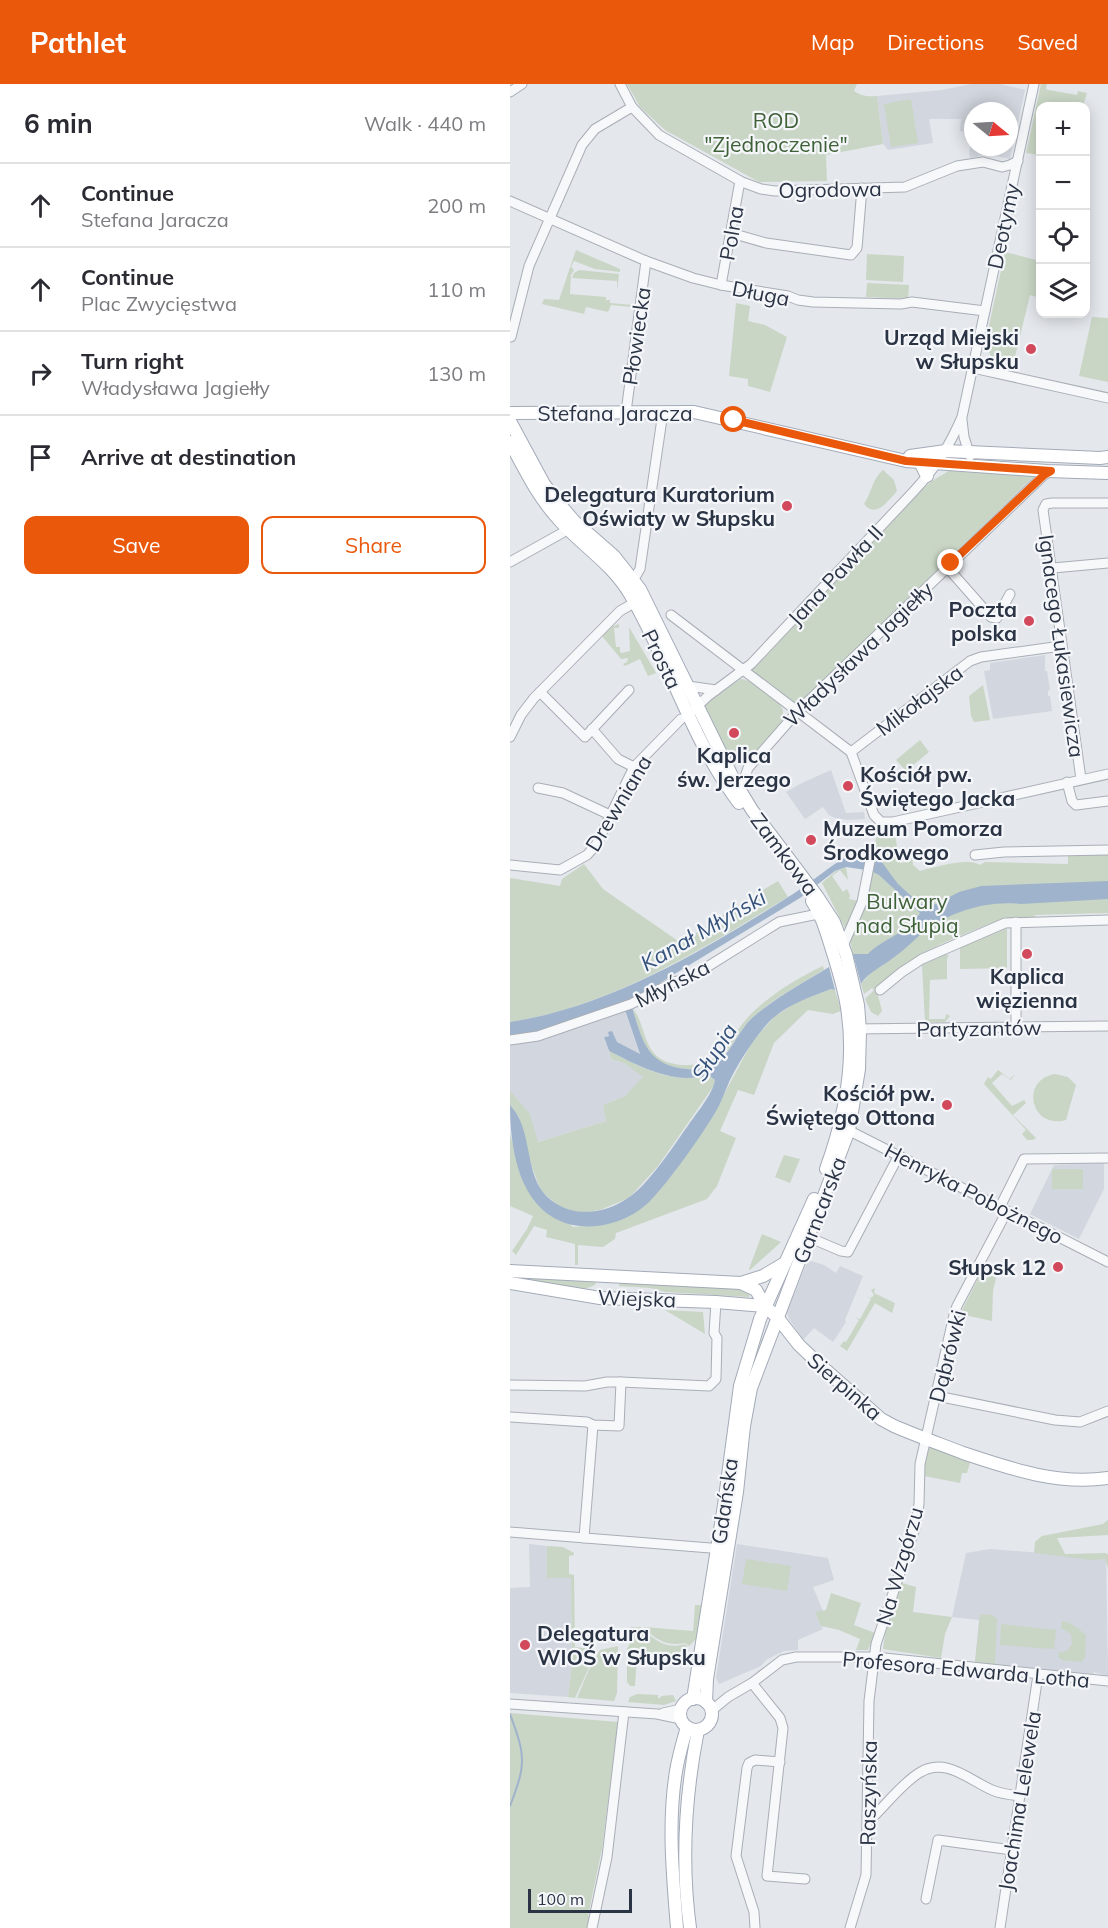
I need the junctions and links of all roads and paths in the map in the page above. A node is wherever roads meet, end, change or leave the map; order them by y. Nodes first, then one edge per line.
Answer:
1 (522, 84) edge
2 (620, 84) edge
3 (1034, 84) edge
4 (510, 92) edge
5 (632, 107) junction
6 (1018, 161) junction
7 (1002, 167) junction
8 (740, 181) junction
9 (1013, 183) junction
10 (862, 188) junction
11 (510, 201) edge
12 (550, 218) junction
13 (731, 233) junction
14 (646, 261) junction
15 (721, 285) junction
16 (985, 311) junction
17 (511, 337) edge
18 (973, 368) junction
19 (1108, 398) edge
20 (663, 411) junction
21 (626, 412) junction
22 (510, 413) edge
23 (962, 417) junction
24 (510, 421) edge
25 (510, 442) edge
26 (946, 451) junction
27 (969, 452) junction
28 (894, 459) junction
29 (1108, 459) edge
30 (920, 462) junction
31 (937, 464) junction
32 (959, 465) junction
33 (987, 466) junction
34 (1051, 471) junction
35 (1091, 472) junction
36 (1108, 473) edge
37 (927, 476) junction
38 (1108, 503) edge
39 (570, 525) junction
40 (510, 561) edge
41 (1108, 563) edge
42 (947, 567) junction
43 (1053, 568) junction
44 (634, 579) junction
45 (1010, 594) dead end
46 (640, 600) junction
47 (671, 615) dead end
48 (1061, 646) junction
49 (744, 671) junction
50 (688, 686) junction
51 (629, 690) dead end
52 (716, 690) junction
53 (540, 692) junction
54 (786, 703) junction
55 (798, 711) junction
56 (689, 713) junction
57 (788, 722) junction
58 (592, 729) junction
59 (510, 737) edge
60 (851, 752) junction
61 (713, 765) junction
62 (634, 767) junction
63 (727, 768) junction
64 (748, 768) junction
65 (1108, 774) edge
66 (1081, 779) junction
67 (1067, 782) junction
68 (538, 788) dead end
69 (740, 792) junction
70 (1108, 801) edge
71 (610, 815) junction
72 (1108, 850) edge
73 (872, 851) dead end
74 (975, 855) dead end
75 (510, 865) edge
76 (824, 912) junction
77 (1108, 920) edge
78 (1016, 922) junction
79 (841, 953) junction
80 (880, 990) dead end
81 (1108, 1026) edge
82 (1016, 1028) junction
83 (855, 1029) junction
84 (510, 1040) edge
85 (844, 1128) junction
86 (899, 1155) junction
87 (1108, 1158) edge
88 (1003, 1209) junction
89 (808, 1237) junction
90 (1108, 1262) edge
91 (785, 1263) junction
92 (512, 1269) edge
93 (601, 1276) junction
94 (510, 1283) edge
95 (741, 1283) junction
96 (600, 1298) junction
97 (716, 1302) junction
98 (765, 1306) junction
99 (777, 1317) junction
100 (621, 1382) junction
101 (510, 1385) edge
102 (937, 1396) junction
103 (1108, 1411) edge
104 (510, 1417) edge
105 (593, 1425) junction
106 (926, 1439) junction
107 (1108, 1479) edge
108 (510, 1532) edge
109 (584, 1538) junction
110 (723, 1549) junction
111 (875, 1657) junction
112 (1038, 1675) junction
113 (1108, 1681) edge
114 (752, 1683) junction
115 (693, 1699) junction
116 (510, 1704) edge
117 (709, 1707) junction
118 (624, 1712) junction
119 (687, 1721) junction
120 (780, 1762) junction
121 (1020, 1796) junction
122 (868, 1817) junction
123 (1012, 1850) junction
124 (805, 1879) dead end
125 (926, 1899) dead end
126 (592, 1928) edge
127 (677, 1928) edge
128 (690, 1928) edge
129 (755, 1928) edge
130 (850, 1928) edge
131 (1000, 1928) edge

1 - 4 street
2 - 5 street, Ogrodowa
3 - 6 street, Deotymy
5 - 8 street, Ogrodowa
5 - 12 street
6 - 7 street, Ogrodowa
6 - 9 street, Deotymy
7 - 9 street
7 - 10 street, Ogrodowa
8 - 10 street, Ogrodowa
8 - 13 street, Polna
9 - 16 street, Deotymy
10 - 13 street
11 - 12 street, Długa
12 - 14 street, Długa
12 - 17 street
13 - 15 street, Polna
14 - 15 street, Długa
14 - 21 street, Płowiecka
15 - 16 street, Długa
16 - 18 street, Deotymy
18 - 19 street
18 - 23 street, Deotymy
20 - 21 main road, Stefana Jaracza
20 - 28 main road, Stefana Jaracza
20 - 44 street
21 - 22 main road, Stefana Jaracza
23 - 26 street, Jana Pawła II
23 - 27 street
24 - 39 main road
25 - 39 main road
26 - 27 main road, Stefana Jaracza
26 - 28 main road, Stefana Jaracza
26 - 31 street, Jana Pawła II
27 - 29 main road, Stefana Jaracza
27 - 32 street
27 - 33 street
28 - 30 main road, Stefana Jaracza
29 - 35 street
30 - 31 main road, Stefana Jaracza
30 - 37 main road
31 - 32 main road, Stefana Jaracza
31 - 37 street, Jana Pawła II
32 - 33 main road, Stefana Jaracza
33 - 34 main road, Stefana Jaracza
34 - 35 main road, Stefana Jaracza
34 - 42 street, Władysława Jagiełły
35 - 36 main road, Stefana Jaracza
37 - 49 street, Jana Pawła II
38 - 43 street, Ignacego Łukasiewicza
39 - 40 street
39 - 44 main road, Prosta
39 - 46 main road
41 - 43 street
42 - 45 street
42 - 55 street, Władysława Jagiełły
43 - 48 street, Ignacego Łukasiewicza
44 - 46 main road, Prosta
46 - 50 main road, Prosta
46 - 53 street
46 - 56 main road, Prosta
47 - 49 street
48 - 60 street, Mikołajska
48 - 66 street, Ignacego Łukasiewicza
49 - 52 street, Jana Pawła II
49 - 54 street
50 - 52 street
50 - 56 main road, Zamkowa
51 - 58 street
52 - 56 street, Jana Pawła II
53 - 58 street
53 - 59 street
54 - 55 street
54 - 57 street
55 - 57 street, Władysława Jagiełły
55 - 60 street
56 - 61 main road, Zamkowa
56 - 62 street, Drewniana
56 - 63 main road, Zamkowa
57 - 64 street, Władysława Jagiełły
58 - 62 street
60 - 67 street
61 - 63 street
61 - 76 main road, Zamkowa
62 - 71 street, Drewniana
63 - 64 street
63 - 69 main road, Zamkowa
64 - 69 street, Władysława Jagiełły
65 - 66 street
66 - 67 street
67 - 70 street
68 - 71 street
69 - 76 main road, Zamkowa
71 - 75 street, Drewniana
72 - 74 street
73 - 79 street
76 - 79 main road, Zamkowa
76 - 84 street, Młyńska
77 - 78 street
78 - 80 street
78 - 82 street
79 - 83 main road, Zamkowa
81 - 82 street, Partyzantów
82 - 83 street, Partyzantów
83 - 85 main road, Garncarska
85 - 86 street, Henryka Pobożnego
85 - 89 main road, Garncarska
85 - 91 main road, Garncarska
86 - 88 street, Henryka Pobożnego
86 - 89 street
87 - 88 street, Dąbrówki
88 - 90 street, Henryka Pobożnego
88 - 102 street, Dąbrówki
89 - 99 main road, Garncarska
91 - 95 main road, Wiejska
91 - 98 main road, Garncarska
92 - 93 main road, Wiejska
93 - 95 main road, Wiejska
93 - 96 main road
94 - 96 main road, Wiejska
95 - 98 main road
96 - 97 main road, Wiejska
97 - 98 main road, Wiejska
97 - 100 street
98 - 99 main road
98 - 110 main road, Gdańska
99 - 106 main road, Sierpinka
99 - 110 main road, Gdańska
100 - 101 street
100 - 105 street
102 - 103 street
102 - 106 street, Dąbrówki
104 - 105 street
105 - 109 street
106 - 107 main road, Sierpinka
106 - 111 street, Na Wzgórzu
108 - 109 street
109 - 110 street
110 - 115 main road, Gdańska
110 - 117 main road, Gdańska
111 - 112 street, Profesora Edwarda Lotha
111 - 114 street, Profesora Edwarda Lotha
111 - 122 street, Raszyńska
112 - 113 street, Profesora Edwarda Lotha
112 - 121 street, Joachima Lelewela
114 - 117 street, Profesora Edwarda Lotha
114 - 120 street
115 - 117 main road
115 - 119 main road
116 - 118 street
117 - 119 main road
118 - 119 street
118 - 126 street
119 - 127 main road
119 - 128 main road
120 - 124 street
120 - 129 street
121 - 122 street
121 - 123 street, Joachima Lelewela
122 - 130 street, Raszyńska
123 - 125 street
123 - 131 street, Joachima Lelewela

